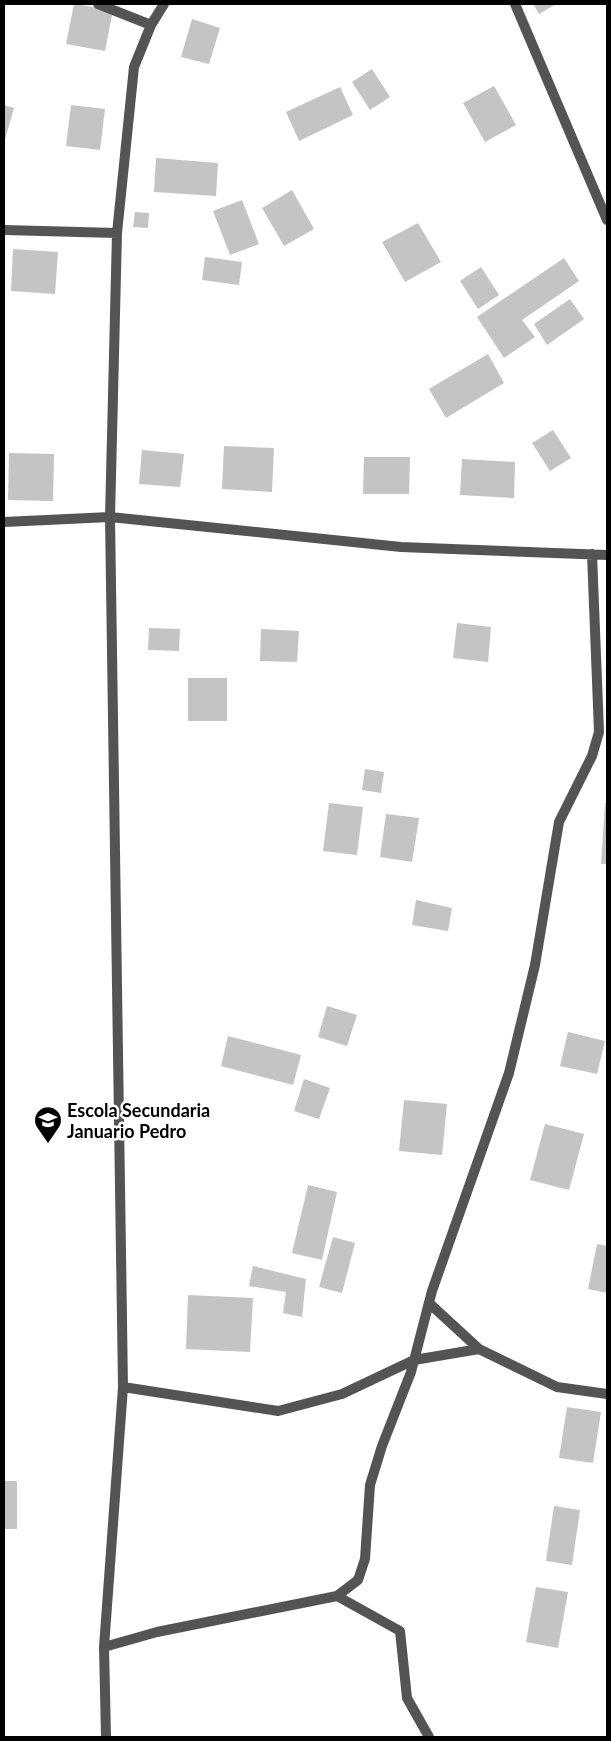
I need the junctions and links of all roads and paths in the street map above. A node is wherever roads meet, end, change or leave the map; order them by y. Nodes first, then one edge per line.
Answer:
1 (98, 4) edge
2 (164, 4) edge
3 (515, 4) edge
4 (151, 25) junction
5 (607, 220) edge
6 (4, 230) edge
7 (117, 233) junction
8 (110, 517) junction
9 (4, 522) edge
10 (592, 554) junction
11 (607, 555) edge
12 (430, 1303) junction
13 (479, 1349) junction
14 (414, 1360) junction
15 (123, 1387) junction
16 (607, 1394) edge
17 (337, 1596) junction
18 (104, 1647) junction
19 (106, 1737) edge
20 (429, 1737) edge

1 - 4 street
2 - 4 street
3 - 5 street
4 - 7 street
6 - 7 street
7 - 8 street
8 - 9 street
8 - 10 street
8 - 15 street
10 - 11 street
10 - 12 street
12 - 13 street
12 - 14 street
13 - 14 street
13 - 16 street
14 - 15 street
14 - 17 street
15 - 18 street
17 - 18 street
17 - 20 street
18 - 19 street

